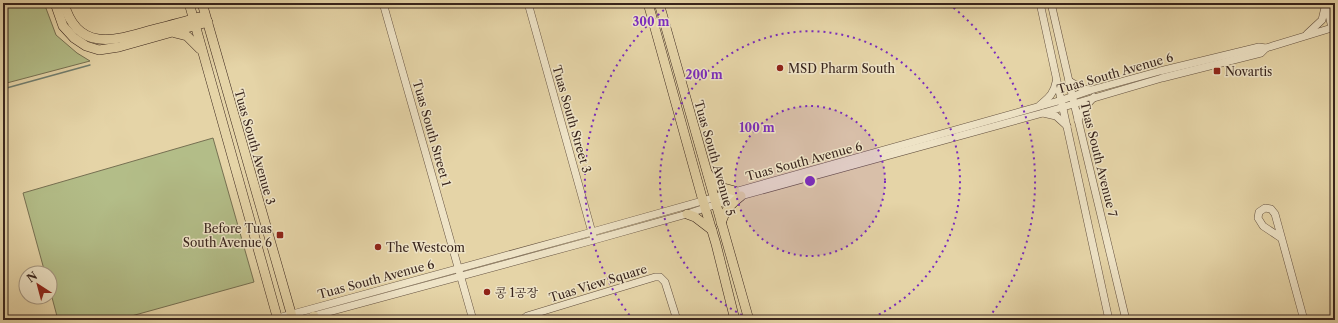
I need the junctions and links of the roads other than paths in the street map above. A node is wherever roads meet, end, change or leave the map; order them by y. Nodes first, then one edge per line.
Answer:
1 (55, 3) edge
2 (64, 3) edge
3 (188, 3) edge
4 (202, 3) edge
5 (384, 3) edge
6 (528, 3) edge
7 (648, 3) edge
8 (659, 3) edge
9 (1040, 3) edge
10 (1052, 3) edge
11 (1327, 3) edge
12 (1335, 14) edge
13 (207, 19) junction
14 (194, 23) junction
15 (1334, 27) edge
16 (170, 29) junction
17 (1303, 37) junction
18 (203, 52) junction
19 (1057, 79) junction
20 (1069, 81) junction
21 (1093, 93) junction
22 (1073, 100) junction
23 (1063, 104) junction
24 (1040, 110) junction
25 (1078, 120) junction
26 (1067, 126) junction
27 (706, 172) junction
28 (738, 194) junction
29 (714, 201) junction
30 (704, 204) junction
31 (687, 214) junction
32 (721, 223) junction
33 (712, 230) junction
34 (592, 232) junction
35 (1281, 238) dead end
36 (594, 240) junction
37 (458, 268) junction
38 (461, 276) junction
39 (292, 317) edge
40 (312, 318) edge
41 (278, 319) edge
42 (299, 320) edge
43 (473, 320) edge
44 (522, 320) edge
45 (677, 320) edge
46 (735, 320) edge
47 (748, 320) edge
48 (1109, 320) edge
49 (1126, 320) edge
50 (1304, 320) edge

1 - 16 main road
2 - 16 main road
3 - 14 main road, Tuas South Avenue 3
3 - 16 main road
4 - 13 main road, Tuas South Avenue 3
5 - 37 street, Tuas South Street 1
6 - 34 street, Tuas South Street 3
7 - 30 main road, Tuas South Avenue 5
8 - 27 main road, Tuas South Avenue 5
9 - 19 street, Tuas South Avenue 7
10 - 20 street, Tuas South Avenue 7
11 - 12 street
11 - 15 street
11 - 17 street
13 - 14 main road
13 - 39 main road, Tuas South Avenue 3
14 - 16 main road
14 - 18 main road, Tuas South Avenue 3
15 - 17 street, Tuas South Avenue 6
16 - 18 main road
17 - 21 street, Tuas South Avenue 6
18 - 41 main road, Tuas South Avenue 3
19 - 23 street, Tuas South Avenue 7
19 - 24 street
20 - 21 street
20 - 22 street, Tuas South Avenue 7
21 - 22 street, Tuas South Avenue 6
21 - 25 street
22 - 23 street, Tuas South Avenue 6
22 - 25 street, Tuas South Avenue 7
23 - 24 street, Tuas South Avenue 6
23 - 26 street, Tuas South Avenue 7
24 - 26 street
24 - 28 street, Tuas South Avenue 6
25 - 49 street, Tuas South Avenue 7
26 - 48 street, Tuas South Avenue 7
27 - 28 main road
27 - 29 main road, Tuas South Avenue 5
28 - 29 street, Tuas South Avenue 6
28 - 32 main road
29 - 30 street, Tuas South Avenue 6
29 - 32 main road, Tuas South Avenue 5
30 - 31 street, Tuas South Avenue 6
30 - 33 main road, Tuas South Avenue 5
30 - 34 street, Tuas South Avenue 6
31 - 33 main road
31 - 36 street, Tuas South Avenue 6
32 - 47 main road, Tuas South Avenue 5
33 - 46 main road, Tuas South Avenue 5
34 - 36 street, Tuas South Street 3
34 - 37 street, Tuas South Avenue 6
35 - 50 street
36 - 38 street, Tuas South Avenue 6
37 - 38 street, Tuas South Street 1
37 - 39 street, Tuas South Avenue 6
38 - 40 street, Tuas South Avenue 6
38 - 43 street, Tuas South Street 1
39 - 41 street, Tuas South Avenue 6
40 - 42 street, Tuas South Avenue 6
44 - 45 street, Tuas View Square

